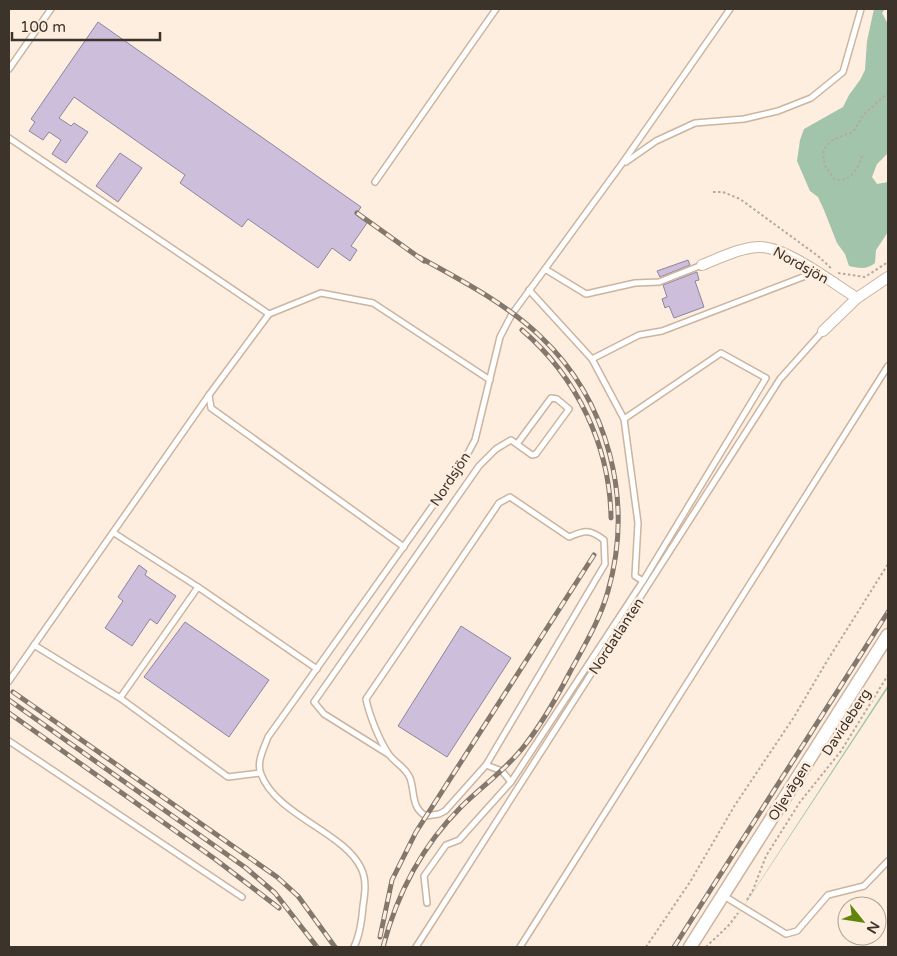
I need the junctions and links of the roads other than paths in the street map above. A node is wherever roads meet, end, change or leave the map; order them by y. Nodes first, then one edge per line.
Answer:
1 (51, 9) edge
2 (496, 9) edge
3 (730, 9) edge
4 (861, 9) edge
5 (9, 69) edge
6 (9, 138) edge
7 (621, 165) junction
8 (375, 182) dead end
9 (702, 265) joint
10 (545, 268) junction
11 (816, 272) junction
12 (888, 277) edge
13 (528, 290) junction
14 (857, 298) junction
15 (269, 314) junction
16 (823, 331) joint
17 (592, 359) junction
18 (888, 366) edge
19 (490, 380) junction
20 (209, 395) junction
21 (211, 408) junction
22 (199, 409) junction
23 (624, 419) junction
24 (517, 444) junction
25 (114, 533) junction
26 (404, 547) junction
27 (643, 581) junction
28 (198, 587) junction
29 (888, 635) edge
30 (34, 645) junction
31 (317, 669) junction
32 (9, 681) edge
33 (120, 698) junction
34 (9, 741) edge
35 (388, 754) junction
36 (486, 765) junction
37 (260, 773) junction
38 (511, 782) junction
39 (888, 861) edge
40 (723, 895) junction
41 (242, 897) dead end
42 (427, 903) dead end
43 (354, 947) edge
44 (416, 947) edge
45 (520, 947) edge
46 (690, 947) edge

1 - 5 lane
2 - 8 lane
3 - 7 lane
4 - 7 lane
6 - 15 lane
7 - 10 lane
9 - 10 lane, Nordsjön
9 - 11 street, Nordsjön
10 - 13 lane, Nordsjön
11 - 14 street, Nordsjön
11 - 17 lane
12 - 14 street
13 - 17 lane
13 - 19 lane, Nordsjön
14 - 16 street
15 - 19 lane
15 - 20 lane
16 - 44 lane, Nordatlanten
17 - 23 lane
18 - 45 lane
19 - 26 lane, Nordsjön
20 - 21 lane
20 - 22 lane
21 - 22 lane
21 - 26 lane
22 - 25 lane
23 - 27 lane
23 - 27 lane
24 - 24 lane
24 - 35 lane
25 - 28 lane
25 - 30 lane
26 - 31 lane, Nordsjön
27 - 38 lane
28 - 31 lane
28 - 33 lane
29 - 40 street, Oljevägen
30 - 32 lane
30 - 33 lane
31 - 37 lane, Nordsjön
33 - 37 lane
34 - 41 lane
35 - 36 lane
35 - 36 lane
36 - 38 lane
37 - 43 lane
38 - 42 lane
39 - 40 lane
40 - 46 street, Oljevägen

